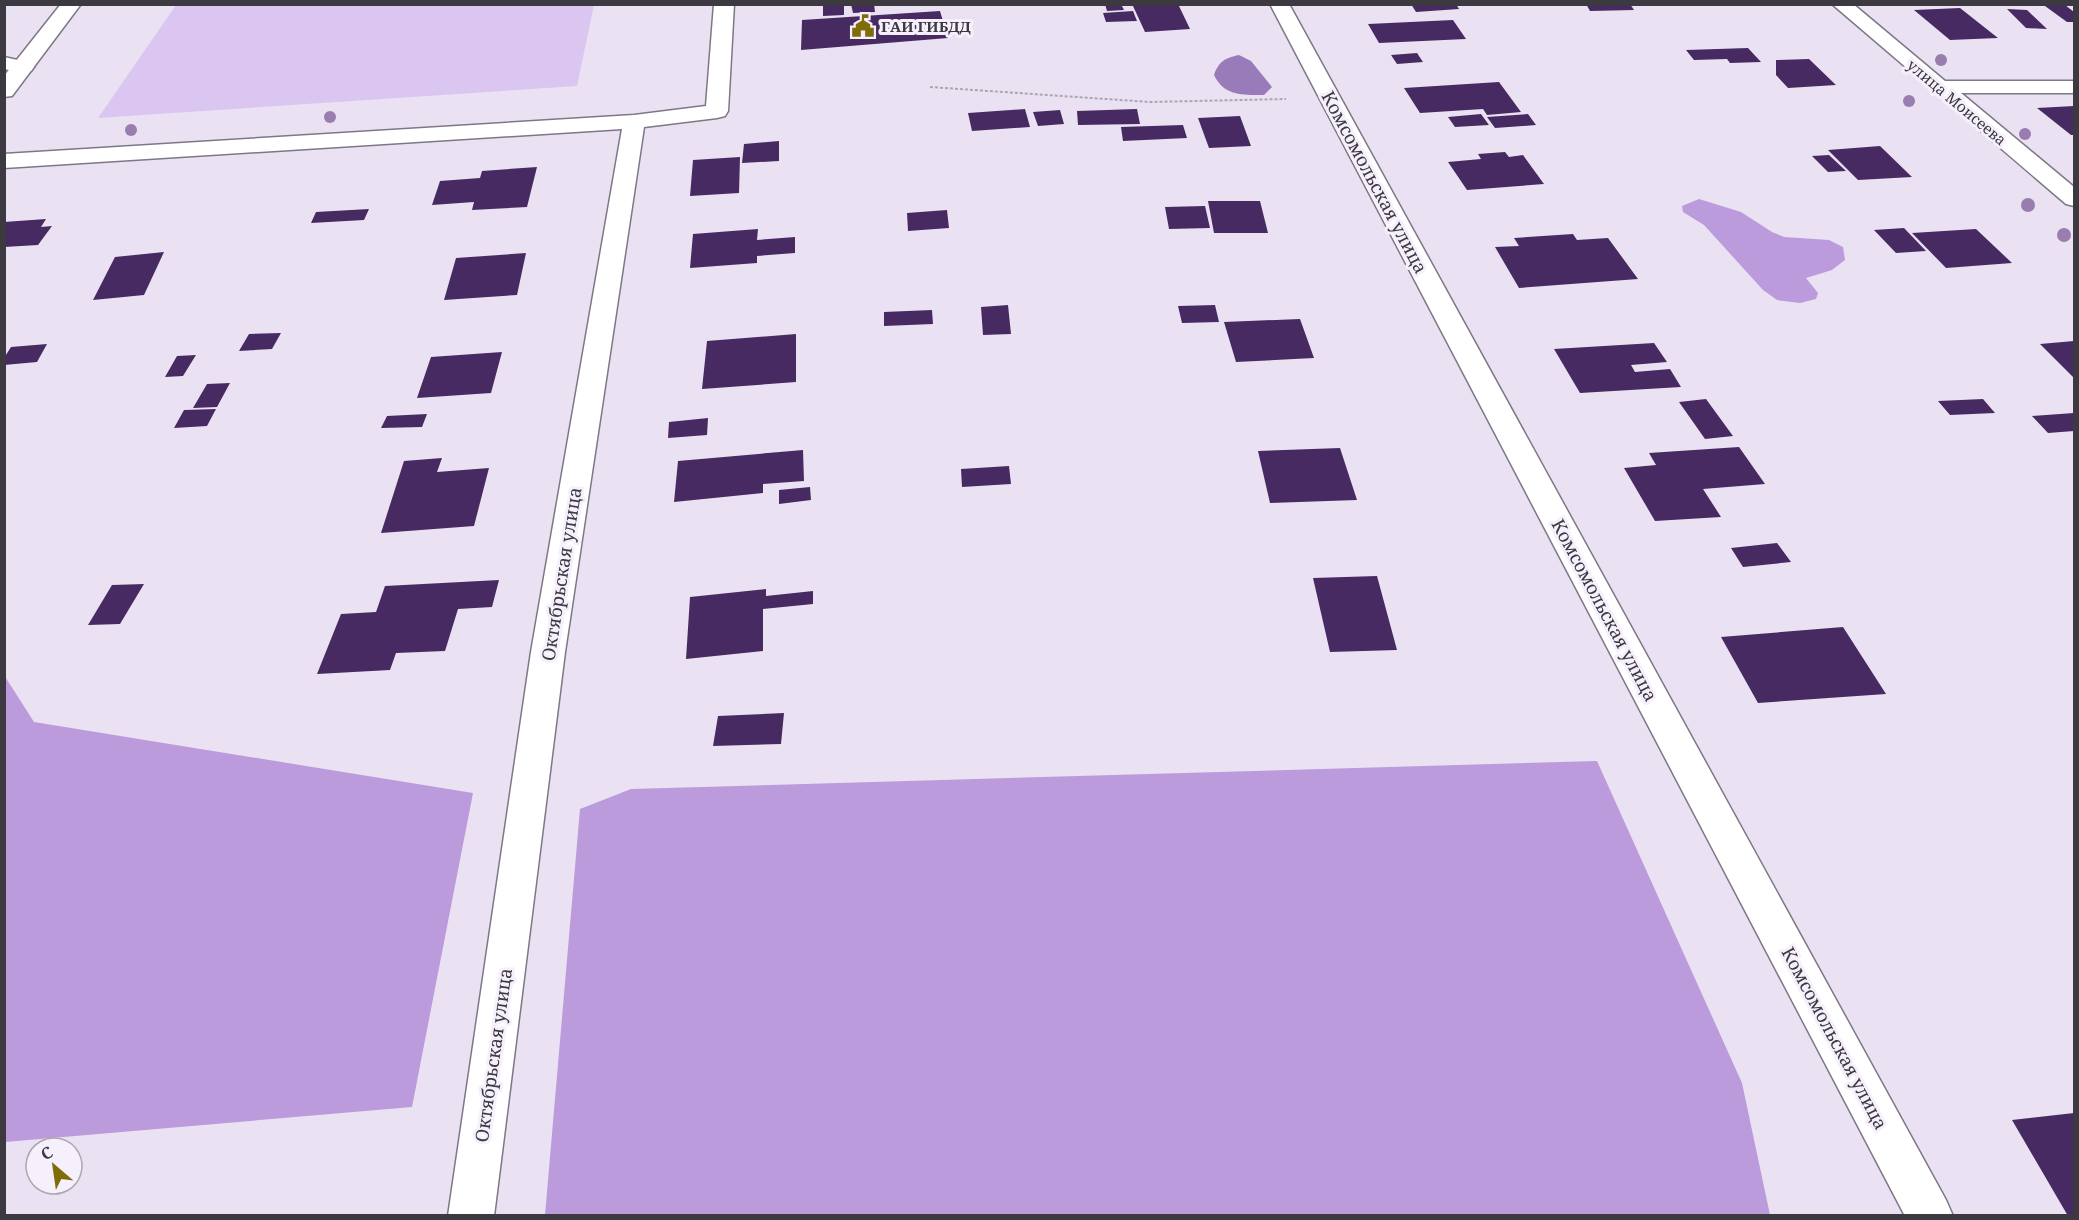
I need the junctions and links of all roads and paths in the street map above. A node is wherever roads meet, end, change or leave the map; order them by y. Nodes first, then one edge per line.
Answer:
1 (72, 4) edge
2 (724, 4) edge
3 (1279, 4) edge
4 (1841, 4) edge
5 (14, 65) edge
6 (930, 87) dead end
7 (1940, 87) junction
8 (2074, 87) edge
9 (4, 91) edge
10 (1329, 96) junction
11 (634, 122) junction
12 (4, 161) edge
13 (2074, 199) edge
14 (471, 1215) edge
15 (1930, 1215) edge

1 - 5 street
2 - 11 street
3 - 10 street, Комсомольская улица
4 - 7 street, улица Моисеева
5 - 9 street
6 - 10 path
7 - 8 street
7 - 13 street, улица Моисеева
10 - 15 street, Комсомольская улица
11 - 12 street
11 - 14 street, Октябрьская улица

